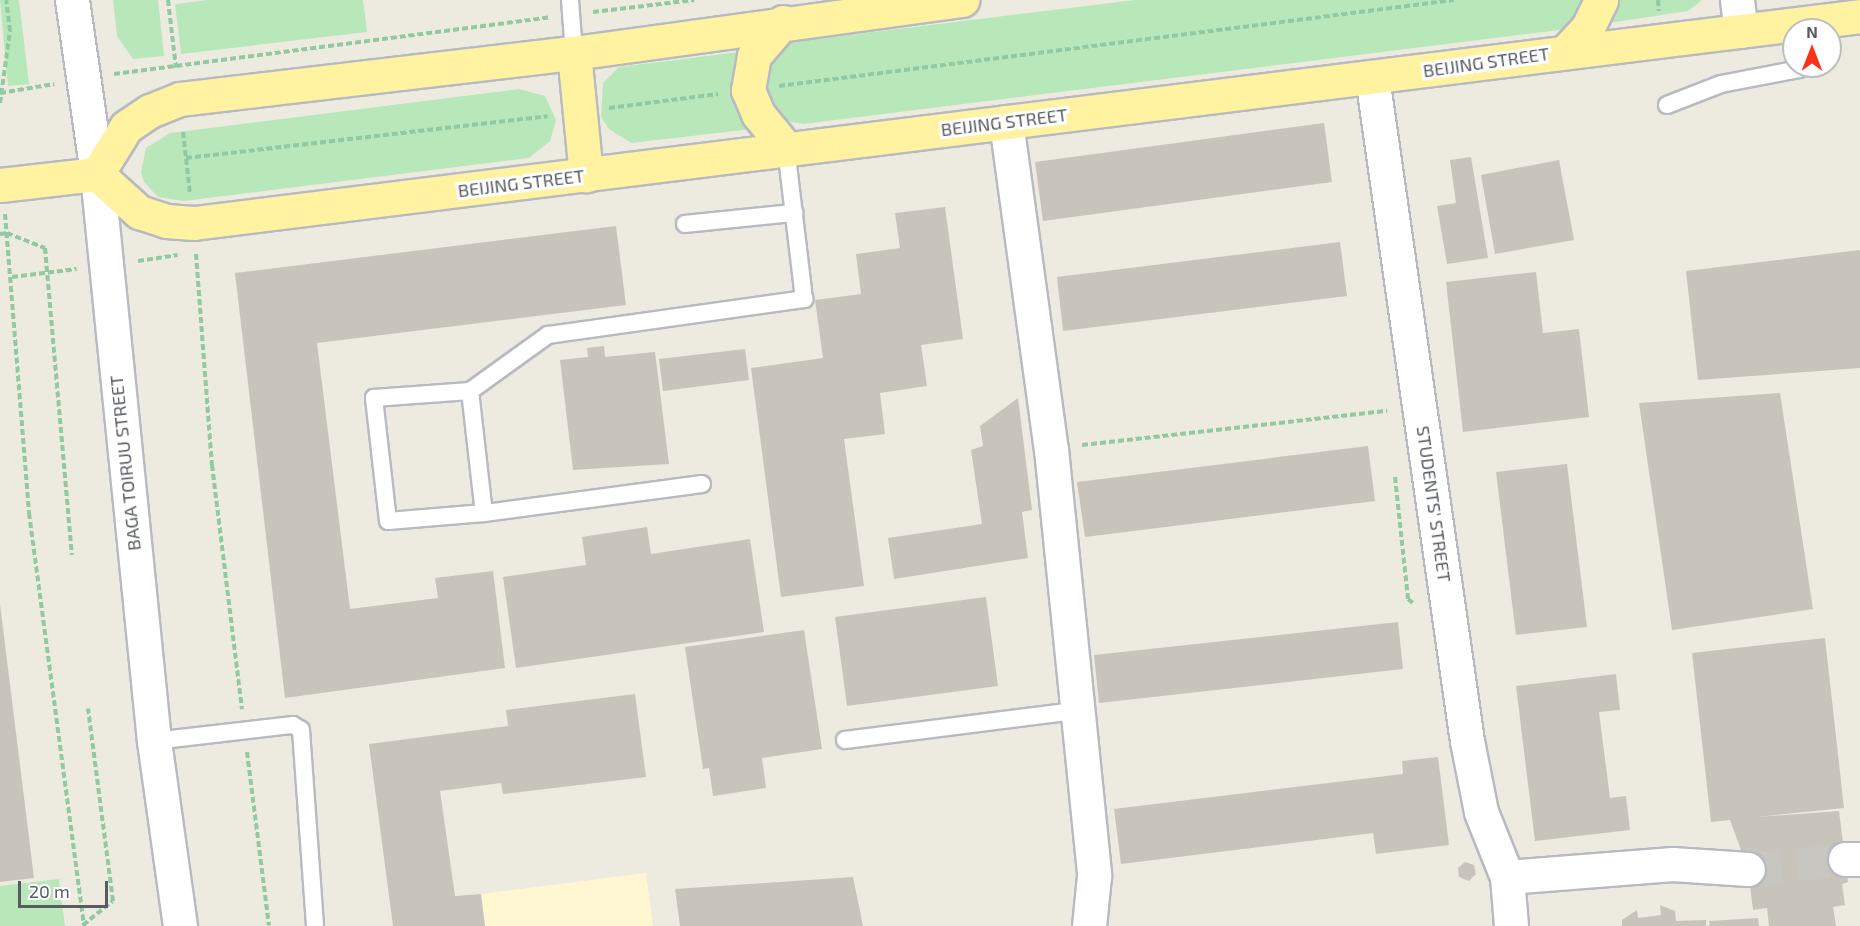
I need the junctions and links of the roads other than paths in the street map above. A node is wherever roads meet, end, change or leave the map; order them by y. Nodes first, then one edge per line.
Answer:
1 (72, 0) edge
2 (963, 0) edge
3 (1600, 0) edge
4 (571, 7) edge
5 (1739, 16) edge
6 (1860, 16) edge
7 (1842, 19) edge
8 (783, 22) junction
9 (1782, 24) edge
10 (1566, 51) junction
11 (574, 53) junction
12 (1782, 72) edge
13 (1372, 77) junction
14 (1667, 105) dead end
15 (1006, 122) junction
16 (786, 148) junction
17 (98, 174) junction
18 (586, 175) junction
19 (1, 185) edge
20 (794, 213) junction
21 (686, 224) dead end
22 (470, 391) junction
23 (702, 484) dead end
24 (484, 513) junction
25 (1076, 711) junction
26 (845, 740) dead end
27 (154, 741) junction
28 (1748, 869) tunnel mouth
29 (1507, 877) junction
30 (1508, 924) edge
31 (180, 926) edge
32 (315, 926) edge
33 (1089, 926) edge

1 - 17 street, BAGA TOIRUU STREET
2 - 8 main road
3 - 10 main road
4 - 11 lane
5 - 9 main road, BEIJING STREET
5 - 10 main road, BEIJING STREET
6 - 7 main road, BEIJING STREET
8 - 11 main road
8 - 16 main road
10 - 13 main road, BEIJING STREET
11 - 17 main road
11 - 18 main road
12 - 14 lane
13 - 15 main road, BEIJING STREET
13 - 29 street, STUDENTS' STREET
15 - 16 main road, BEIJING STREET
15 - 25 street
16 - 18 main road, BEIJING STREET
16 - 20 lane
17 - 18 main road, BEIJING STREET
17 - 19 main road
17 - 27 street, BAGA TOIRUU STREET
20 - 21 lane
20 - 22 lane
22 - 24 lane
22 - 24 lane
23 - 24 lane
25 - 26 lane
25 - 33 street
27 - 31 street, BAGA TOIRUU STREET
27 - 32 lane
28 - 29 street
29 - 30 street, STUDENTS' STREET

